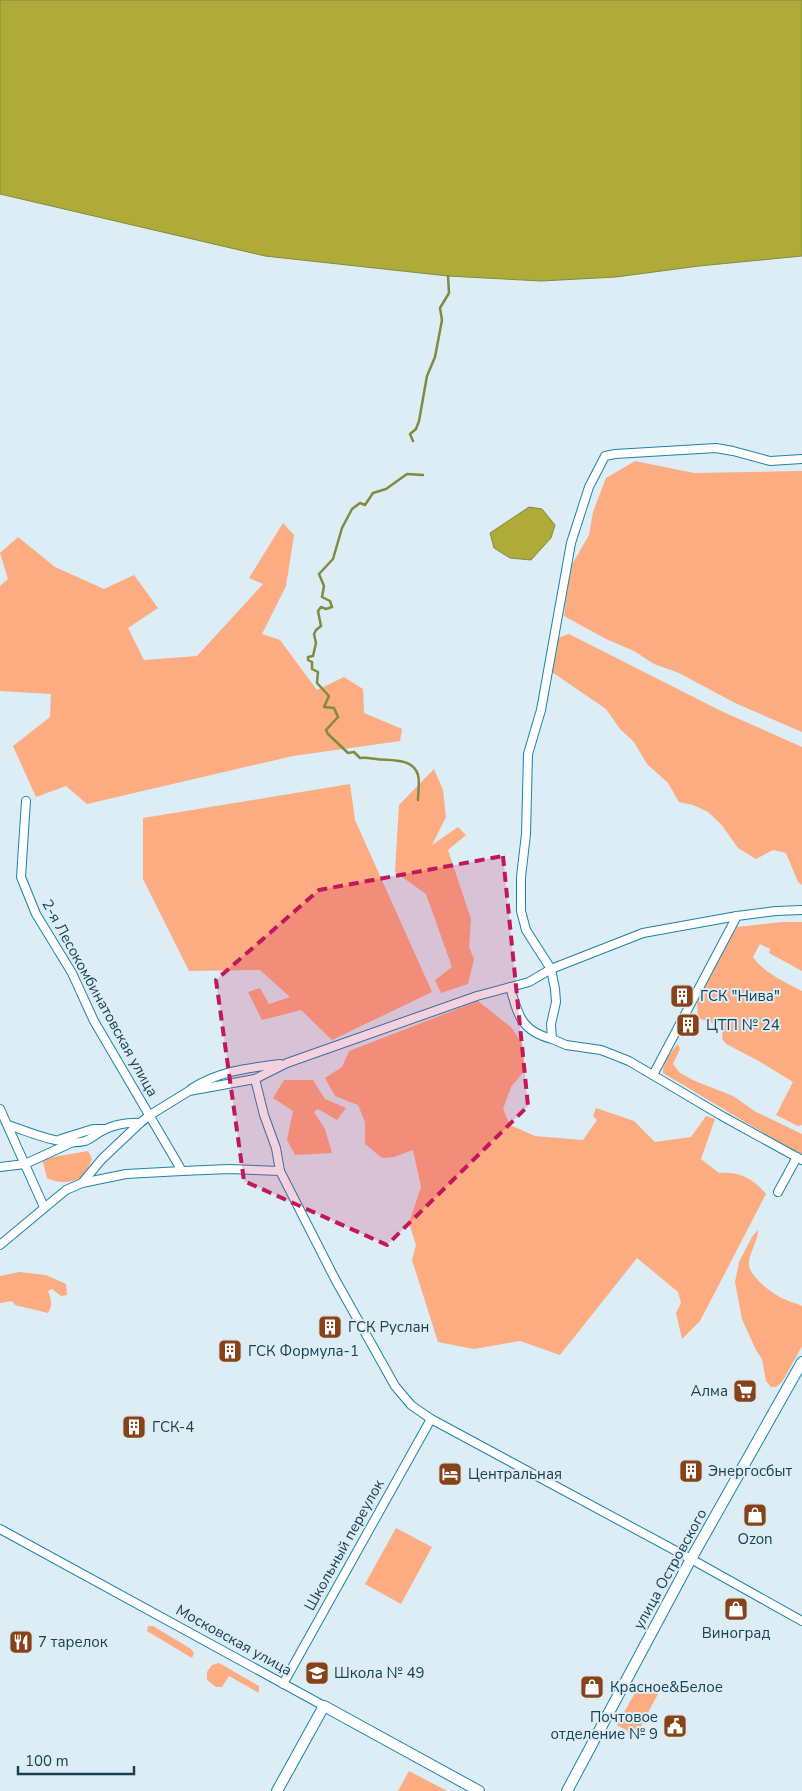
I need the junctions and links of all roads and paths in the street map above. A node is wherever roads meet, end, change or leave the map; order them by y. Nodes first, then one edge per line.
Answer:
1 (802, 459) edge
2 (26, 801) dead end
3 (802, 910) edge
4 (737, 916) junction
5 (550, 969) junction
6 (510, 988) junction
7 (552, 1039) junction
8 (287, 1063) junction
9 (653, 1075) junction
10 (255, 1079) junction
11 (189, 1091) junction
12 (0, 1109) edge
13 (150, 1115) junction
14 (140, 1123) junction
15 (8, 1125) junction
16 (104, 1129) junction
17 (59, 1140) junction
18 (73, 1142) junction
19 (799, 1159) edge
20 (25, 1164) junction
21 (0, 1167) edge
22 (182, 1171) junction
23 (280, 1171) junction
24 (82, 1183) junction
25 (778, 1192) dead end
26 (44, 1207) junction
27 (0, 1244) edge
28 (802, 1362) edge
29 (431, 1419) junction
30 (1, 1532) edge
31 (691, 1559) junction
32 (802, 1621) edge
33 (282, 1684) junction
34 (324, 1706) junction
35 (277, 1791) edge
36 (479, 1791) edge
37 (567, 1791) edge

1 - 5 street
2 - 13 street, 2-я Лесокомбинатовская улица
3 - 4 street
4 - 5 street
4 - 9 street
5 - 6 street
5 - 7 street
6 - 7 street
6 - 8 street
7 - 9 street
8 - 10 street
8 - 11 street
9 - 19 street
10 - 11 street
10 - 23 street
11 - 13 street
12 - 15 street
13 - 14 street
13 - 22 street, 2-я Лесокомбинатовская улица
14 - 16 street
14 - 24 street
15 - 17 street
15 - 20 street
16 - 17 street
16 - 18 street
17 - 18 street
18 - 20 street
19 - 25 street
20 - 21 street
20 - 26 street
22 - 23 street
22 - 24 street
23 - 29 street
24 - 26 street
26 - 27 street
28 - 31 main road, улица Островского
29 - 31 street
29 - 33 street, Школьный переулок
30 - 33 street, Московская улица
31 - 32 street
31 - 37 main road, улица Островского
33 - 34 street, Московская улица
34 - 35 main road
34 - 36 main road, Московская улица

